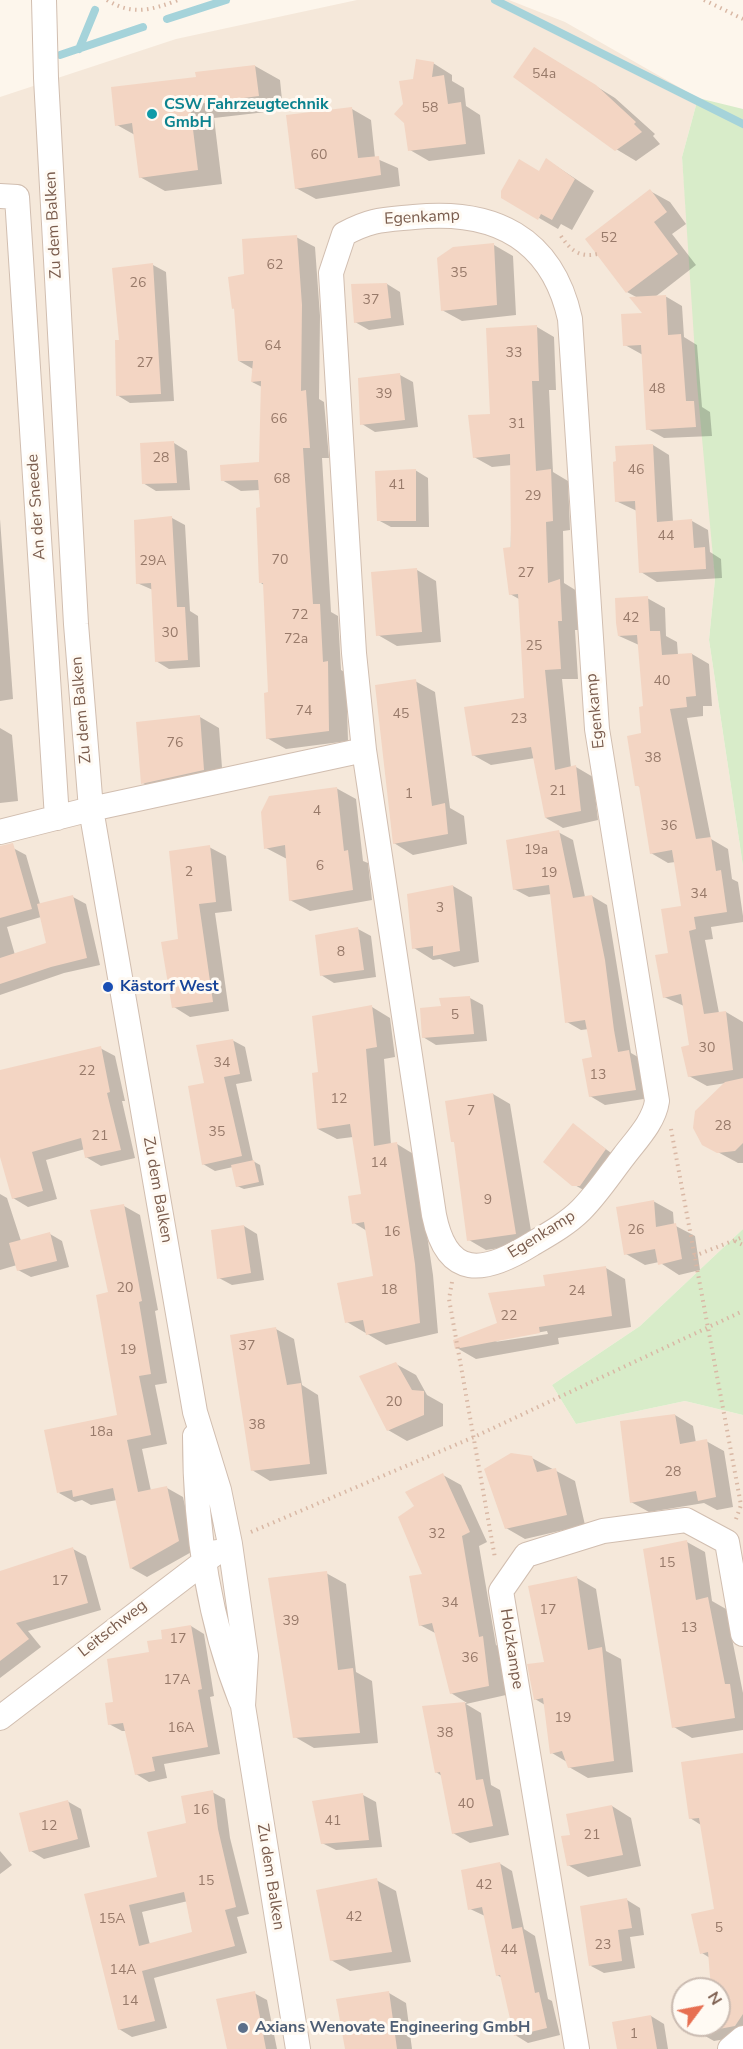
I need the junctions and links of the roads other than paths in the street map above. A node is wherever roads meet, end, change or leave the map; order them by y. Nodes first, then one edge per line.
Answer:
1 (44, 0) edge
2 (8, 196) edge
3 (364, 750) junction
4 (91, 809) junction
5 (57, 818) junction
6 (0, 832) edge
7 (195, 1412) junction
8 (230, 1544) junction
9 (205, 1559) junction
10 (743, 1634) edge
11 (243, 1706) junction
12 (0, 1718) edge
13 (743, 2038) edge
14 (297, 2049) edge
15 (577, 2049) edge
16 (730, 2049) edge

1 - 4 street, Zu dem Balken
2 - 5 street, An der Sneede
3 - 3 street, Egenkamp
3 - 4 street
4 - 5 street
4 - 7 street, Zu dem Balken
5 - 6 street
7 - 8 street, Zu dem Balken
7 - 9 street, Zu dem Balken
8 - 9 street, Leitschweg
8 - 11 street, Zu dem Balken
9 - 11 street, Zu dem Balken
9 - 12 street, Leitschweg
10 - 15 street, Holzkampe
11 - 14 street, Zu dem Balken
13 - 16 street

